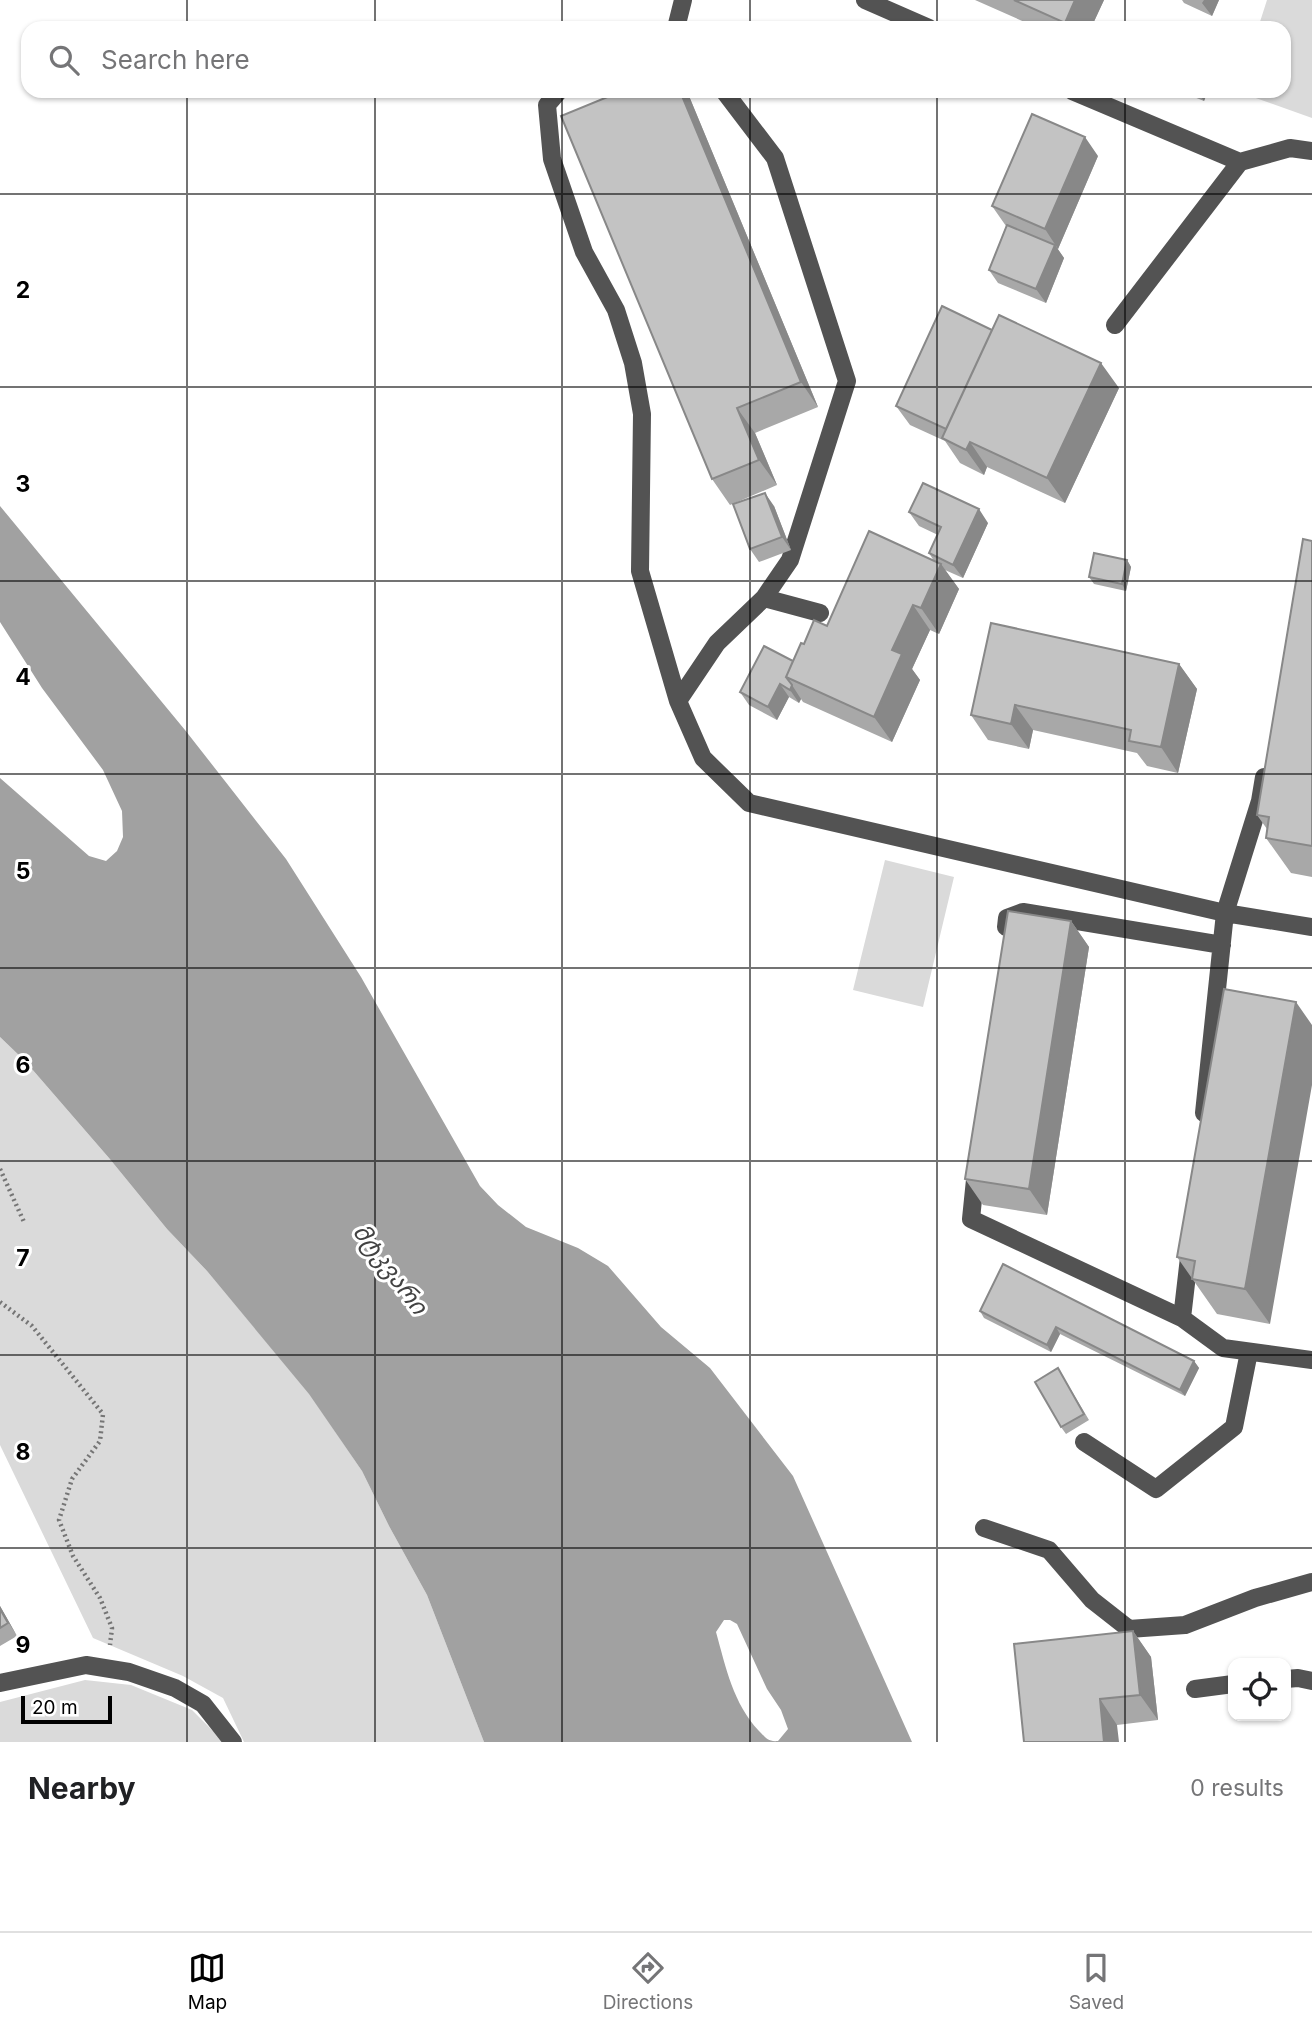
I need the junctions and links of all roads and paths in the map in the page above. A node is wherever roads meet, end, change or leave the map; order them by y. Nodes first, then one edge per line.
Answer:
1 (683, 0) edge
2 (865, 0) edge
3 (678, 21) edge
4 (913, 21) edge
5 (553, 98) edge
6 (729, 98) edge
7 (1089, 98) edge
8 (1312, 151) edge
9 (1240, 162) junction
10 (1115, 326) dead end
11 (764, 598) junction
12 (820, 613) dead end
13 (678, 701) junction
14 (1267, 761) edge
15 (1224, 912) junction
16 (1312, 927) edge
17 (1004, 945) edge
18 (1222, 945) junction
19 (1203, 1125) edge
20 (978, 1158) edge
21 (0, 1169) edge
22 (24, 1222) dead end
23 (1191, 1235) edge
24 (0, 1302) edge
25 (1182, 1318) junction
26 (1249, 1352) junction
27 (1312, 1360) edge
28 (1084, 1442) dead end
29 (984, 1528) dead end
30 (1312, 1582) edge
31 (104, 1667) junction
32 (1291, 1679) edge
33 (1312, 1681) edge
34 (0, 1683) edge
35 (1228, 1685) edge
36 (1195, 1689) dead end
37 (233, 1742) edge

1 - 3 street
2 - 4 street
5 - 13 street
6 - 11 street
7 - 9 street
8 - 9 street
9 - 10 street
11 - 12 street
11 - 13 street
13 - 15 street
14 - 15 street
15 - 16 street
15 - 18 street
17 - 18 street
18 - 19 street
20 - 25 street
21 - 22 path
23 - 25 street
24 - 31 path
25 - 26 street
26 - 27 street
26 - 28 street
29 - 30 street
31 - 34 street
31 - 37 street
32 - 33 street
35 - 36 street

